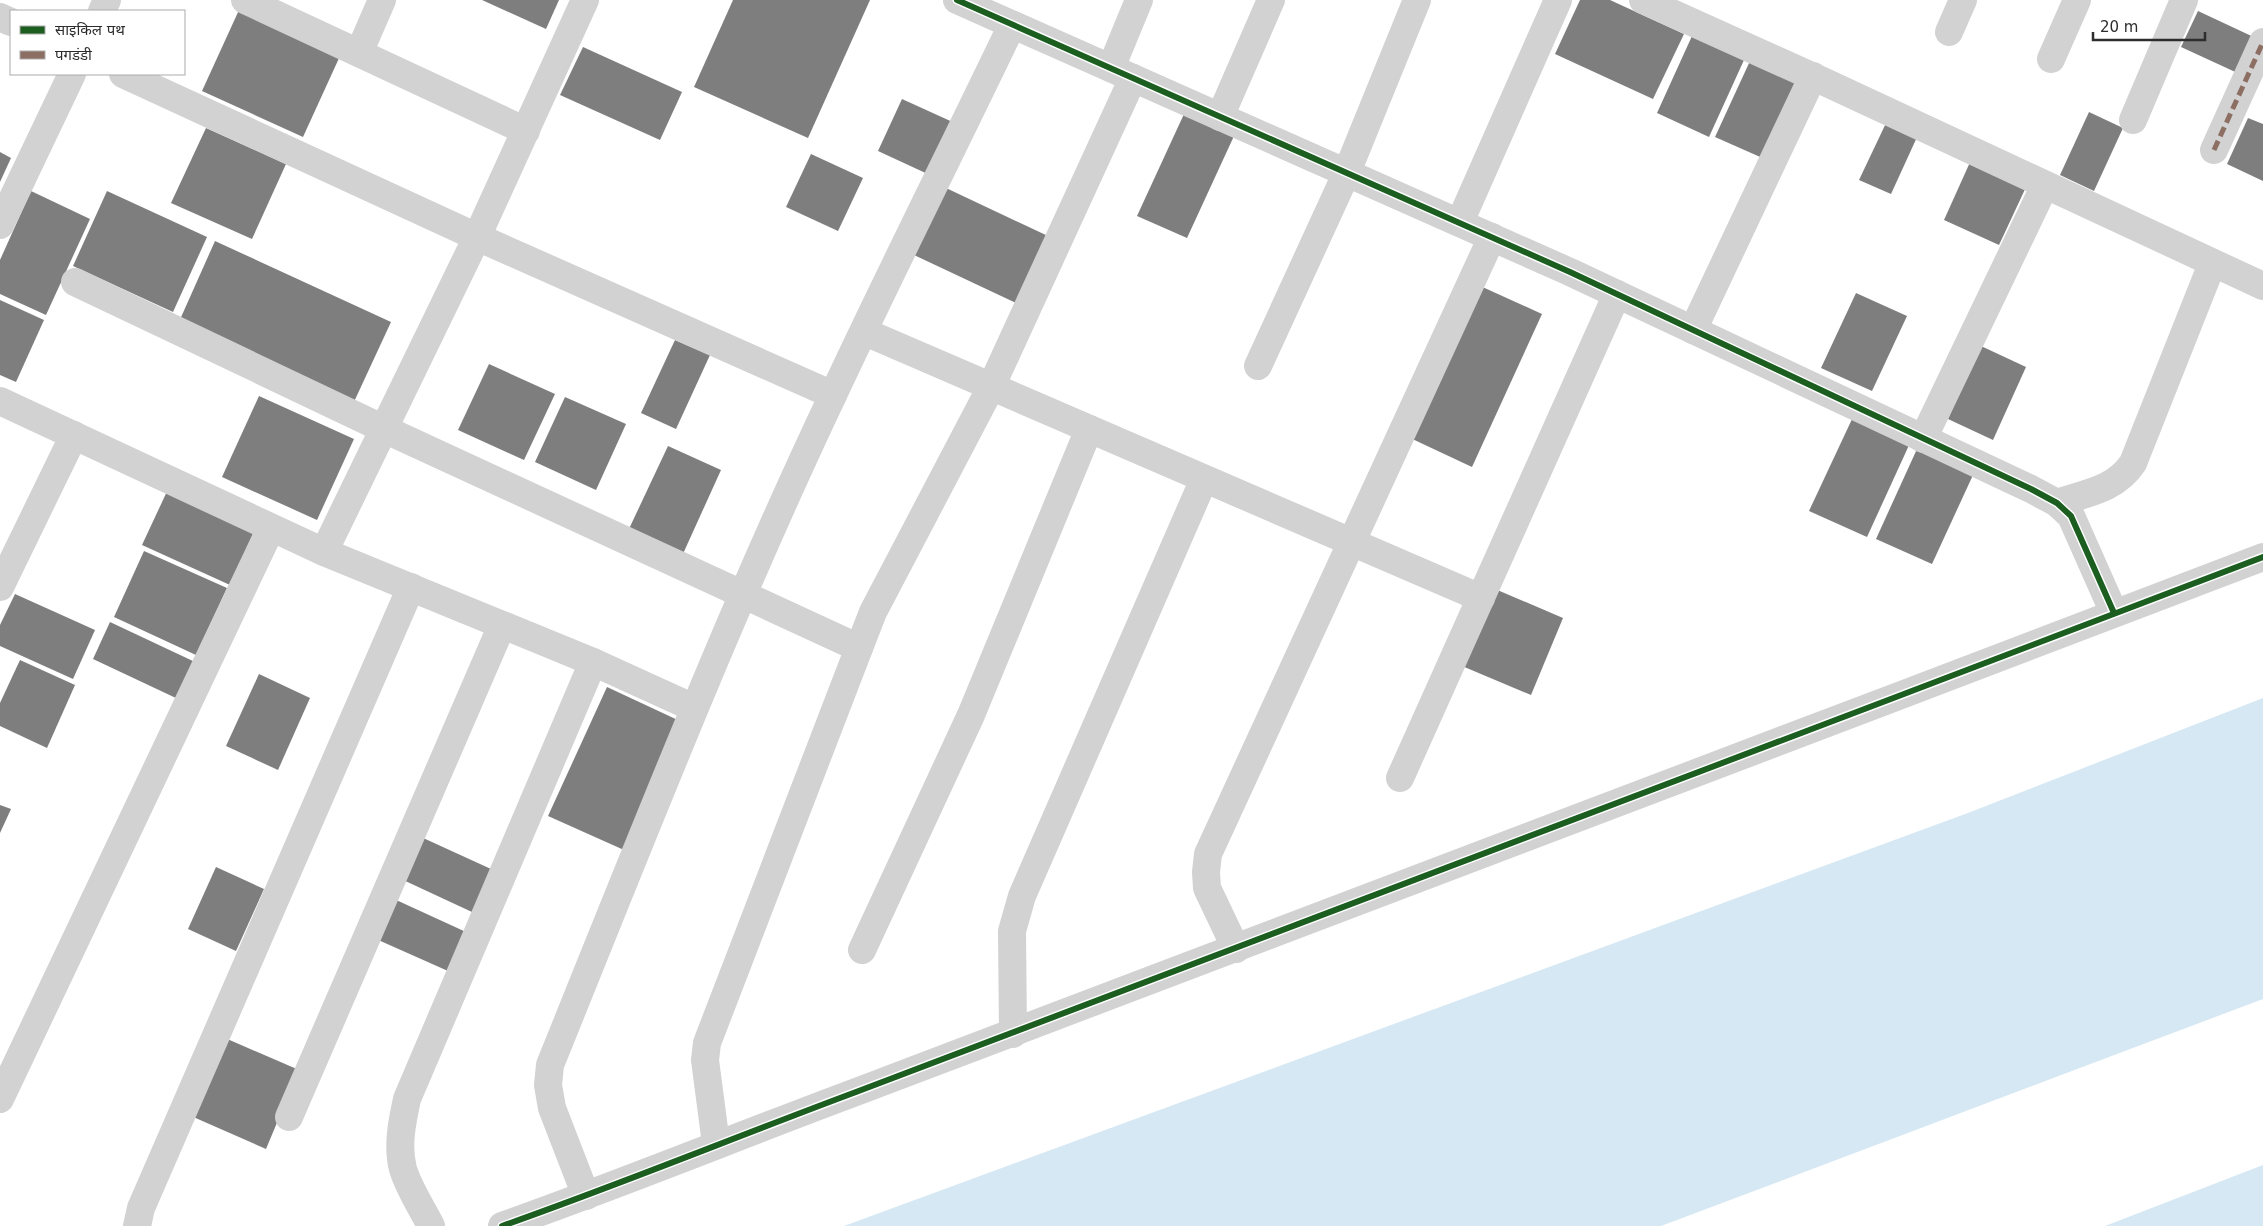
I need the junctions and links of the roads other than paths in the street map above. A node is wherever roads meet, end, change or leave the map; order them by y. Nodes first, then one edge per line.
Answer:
1 (245, 0) edge
2 (382, 0) edge
3 (585, 0) edge
4 (957, 0) edge
5 (1139, 0) edge
6 (1270, 0) edge
7 (1417, 0) edge
8 (1558, 0) edge
9 (1643, 0) edge
10 (1963, 0) edge
11 (2076, 0) edge
12 (2184, 0) edge
13 (1012, 25) junction
14 (1949, 32) dead end
15 (2263, 42) edge
16 (359, 53) junction
17 (2051, 59) dead end
18 (1122, 73) junction
19 (72, 75) edge
20 (125, 75) edge
21 (1813, 76) junction
22 (1220, 117) junction
23 (2133, 120) dead end
24 (526, 131) junction
25 (2214, 150) dead end
26 (1347, 172) junction
27 (2044, 185) junction
28 (1460, 222) junction
29 (0, 225) edge
30 (477, 237) junction
31 (1492, 237) junction
32 (2212, 264) junction
33 (75, 282) dead end
34 (2263, 286) edge
35 (1617, 294) junction
36 (1693, 330) junction
37 (865, 332) junction
38 (1258, 366) dead end
39 (991, 387) junction
40 (833, 395) junction
41 (0, 401) edge
42 (1089, 428) junction
43 (384, 429) junction
44 (74, 435) junction
45 (1923, 439) junction
46 (1204, 478) junction
47 (2057, 503) junction
48 (271, 528) junction
49 (1351, 543) junction
50 (324, 552) junction
51 (2263, 556) edge
52 (0, 587) edge
53 (410, 588) junction
54 (744, 595) junction
55 (1481, 598) junction
56 (2114, 614) junction
57 (502, 625) junction
58 (859, 648) junction
59 (593, 662) junction
60 (694, 708) junction
61 (1400, 778) dead end
62 (1236, 949) junction
63 (862, 950) dead end
64 (1013, 1034) junction
65 (0, 1099) edge
66 (289, 1117) dead end
67 (716, 1144) junction
68 (586, 1196) junction
69 (137, 1226) edge
70 (431, 1226) edge
71 (502, 1226) edge

1 - 16 street
2 - 16 street
3 - 24 street
4 - 13 street
5 - 18 street
6 - 22 street
7 - 26 street
8 - 28 street
9 - 21 street
10 - 14 street
11 - 17 street
12 - 23 street
13 - 18 street
13 - 37 street
15 - 25 street
16 - 24 street
18 - 22 street
18 - 39 street
19 - 29 street
20 - 30 street
21 - 27 street
21 - 36 street
22 - 26 street
24 - 30 street
26 - 28 street
26 - 38 street
27 - 32 street
27 - 45 street
28 - 31 street
30 - 40 street
30 - 43 street
31 - 35 street
31 - 49 street
32 - 34 street
32 - 47 street
33 - 43 street
35 - 36 street
35 - 55 street
36 - 45 street
37 - 39 street
37 - 40 street
39 - 42 street
39 - 58 street
40 - 54 street
41 - 44 street
42 - 46 street
42 - 63 street
43 - 50 street
43 - 54 street
44 - 48 street
44 - 52 street
45 - 47 street
46 - 49 street
46 - 64 street
47 - 56 street
48 - 50 street
48 - 65 street
49 - 55 street
49 - 62 street
50 - 53 street
51 - 56 street
53 - 57 street
53 - 69 street
54 - 58 street
54 - 60 street
55 - 61 street
56 - 62 street
57 - 59 street
57 - 66 street
58 - 67 street
59 - 60 street
59 - 70 street
60 - 68 street
62 - 64 street
64 - 67 street
67 - 68 street
68 - 71 street

